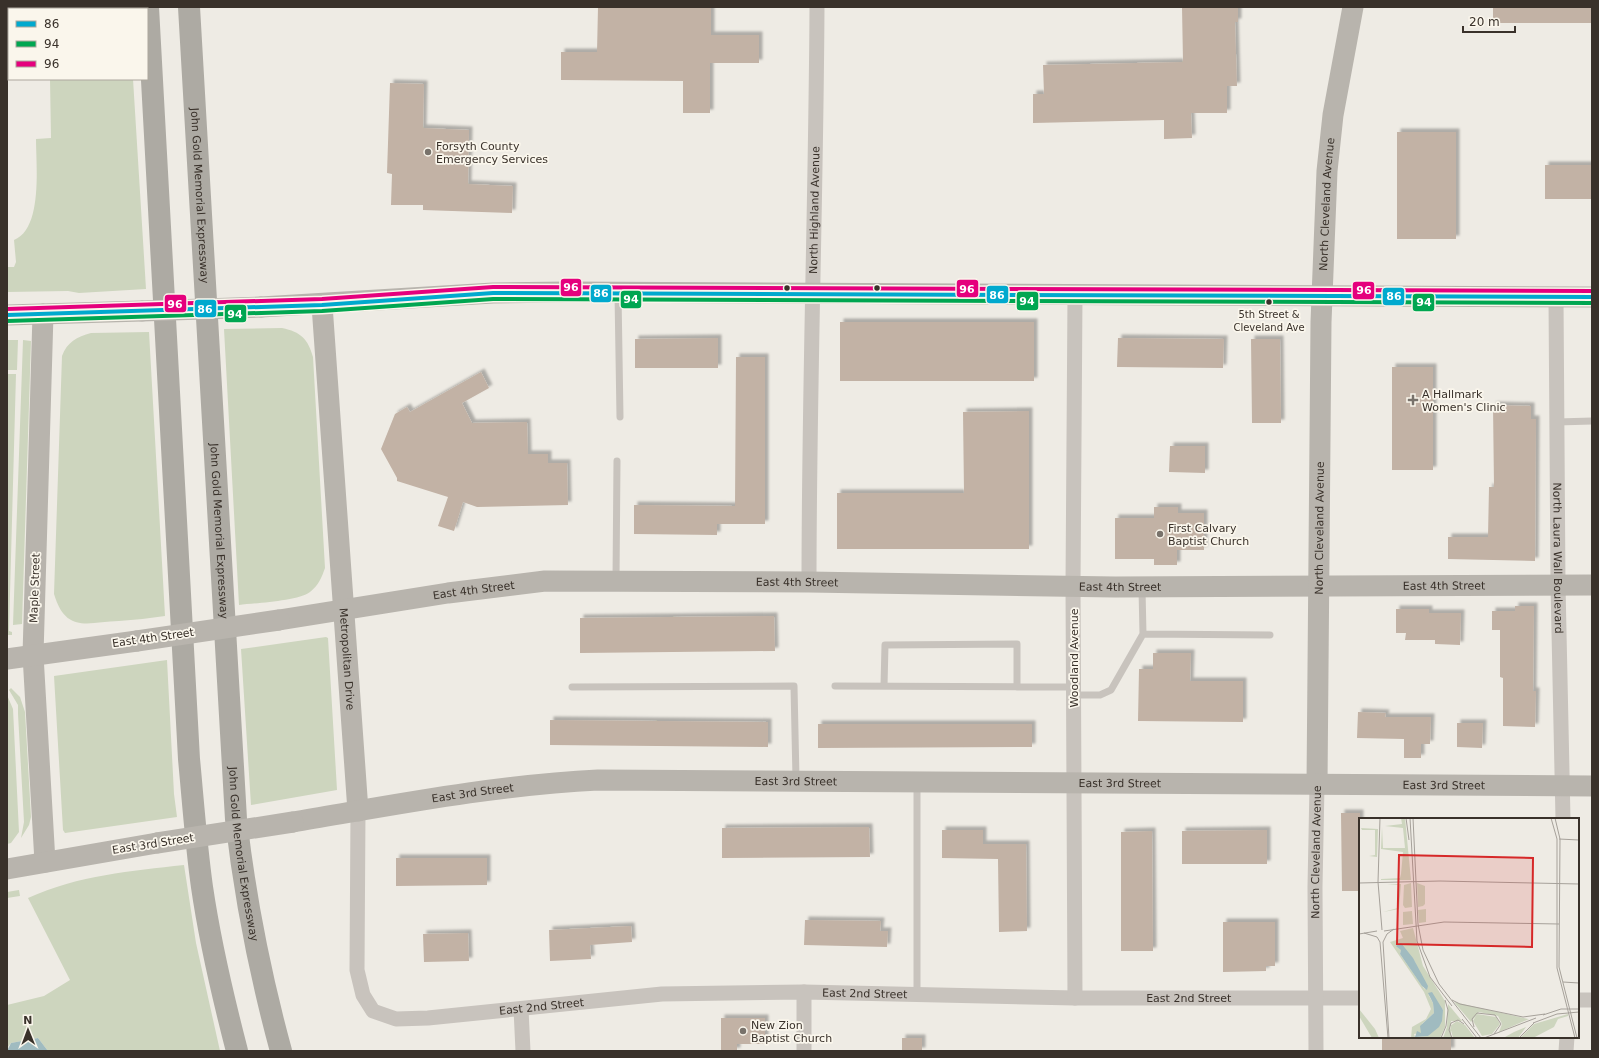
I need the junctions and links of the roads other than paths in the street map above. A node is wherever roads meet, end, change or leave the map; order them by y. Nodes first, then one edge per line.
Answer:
1 (148, 7) edge
2 (190, 7) edge
3 (816, 7) edge
4 (1353, 7) edge
5 (618, 292) junction
6 (814, 294) junction
7 (1075, 295) junction
8 (1322, 296) junction
9 (1592, 297) edge
10 (1556, 298) junction
11 (322, 305) junction
12 (43, 314) junction
13 (7, 315) edge
14 (620, 417) dead end
15 (1592, 421) edge
16 (1557, 422) junction
17 (617, 461) dead end
18 (616, 581) junction
19 (809, 582) junction
20 (1558, 585) junction
21 (1592, 585) edge
22 (1073, 586) junction
23 (1142, 587) junction
24 (1319, 587) junction
25 (343, 610) junction
26 (1143, 634) junction
27 (1270, 635) dead end
28 (33, 655) junction
29 (7, 659) edge
30 (835, 686) dead end
31 (884, 686) junction
32 (572, 687) dead end
33 (1017, 687) junction
34 (1074, 691) junction
35 (796, 781) junction
36 (917, 782) junction
37 (1074, 784) junction
38 (1317, 785) junction
39 (1563, 786) junction
40 (1592, 786) edge
41 (358, 811) junction
42 (1563, 818) edge
43 (45, 862) junction
44 (7, 869) edge
45 (804, 992) junction
46 (917, 994) junction
47 (1075, 998) junction
48 (1315, 998) junction
49 (1359, 998) edge
50 (1579, 1000) edge
51 (1592, 1000) edge
52 (521, 1009) junction
53 (373, 1011) joint
54 (1567, 1038) edge
55 (238, 1051) edge
56 (281, 1051) edge
57 (523, 1051) edge
58 (804, 1051) edge
59 (1316, 1051) edge
60 (1566, 1051) edge

1 - 55 highway
2 - 56 highway, John Gold Memorial Expressway
3 - 6 street, North Highland Avenue
4 - 8 street, North Cleveland Avenue
5 - 6 street
5 - 11 street
5 - 14 lane
6 - 7 street
6 - 19 street, North Highland Avenue
7 - 8 street
7 - 22 street, Woodland Avenue
8 - 10 street
8 - 24 street, North Cleveland Avenue
9 - 10 street
10 - 16 street, North Laura Wall Boulevard
11 - 12 street, bridge
11 - 25 street, Metropolitan Drive
12 - 13 street
12 - 28 street, Maple Street
15 - 16 lane
16 - 20 street, North Laura Wall Boulevard
17 - 18 lane
18 - 19 street, East 4th Street
18 - 25 street, East 4th Street
19 - 22 street, East 4th Street
20 - 21 street, East 4th Street
20 - 24 street, East 4th Street
20 - 39 street, North Laura Wall Boulevard
22 - 23 street, East 4th Street
22 - 34 street, Woodland Avenue
23 - 24 street, East 4th Street
23 - 26 lane
24 - 38 street, North Cleveland Avenue
25 - 28 street, East 4th Street, bridge
25 - 41 street, Metropolitan Drive
26 - 27 lane
26 - 34 lane
28 - 29 street, East 4th Street
28 - 43 street, Maple Street
30 - 31 lane
31 - 33 lane
31 - 33 lane
32 - 35 lane
33 - 34 lane
34 - 37 street, Woodland Avenue
35 - 36 street, East 3rd Street
35 - 41 street, East 3rd Street
36 - 37 street, East 3rd Street
36 - 46 lane
37 - 38 street, East 3rd Street
37 - 47 street, Woodland Avenue
38 - 39 street, East 3rd Street
38 - 48 street, North Cleveland Avenue
39 - 40 street, East 3rd Street
39 - 42 street, North Laura Wall Boulevard
41 - 43 street, East 3rd Street, bridge
41 - 53 street, Metropolitan Drive
43 - 44 street, East 3rd Street
45 - 46 street, East 2nd Street
45 - 52 street, East 2nd Street
45 - 58 street
46 - 47 street, East 2nd Street
47 - 48 street, East 2nd Street
48 - 49 street, East 2nd Street
48 - 59 street, North Cleveland Avenue
50 - 51 street
52 - 53 street, East 2nd Street
52 - 57 street
54 - 60 street

